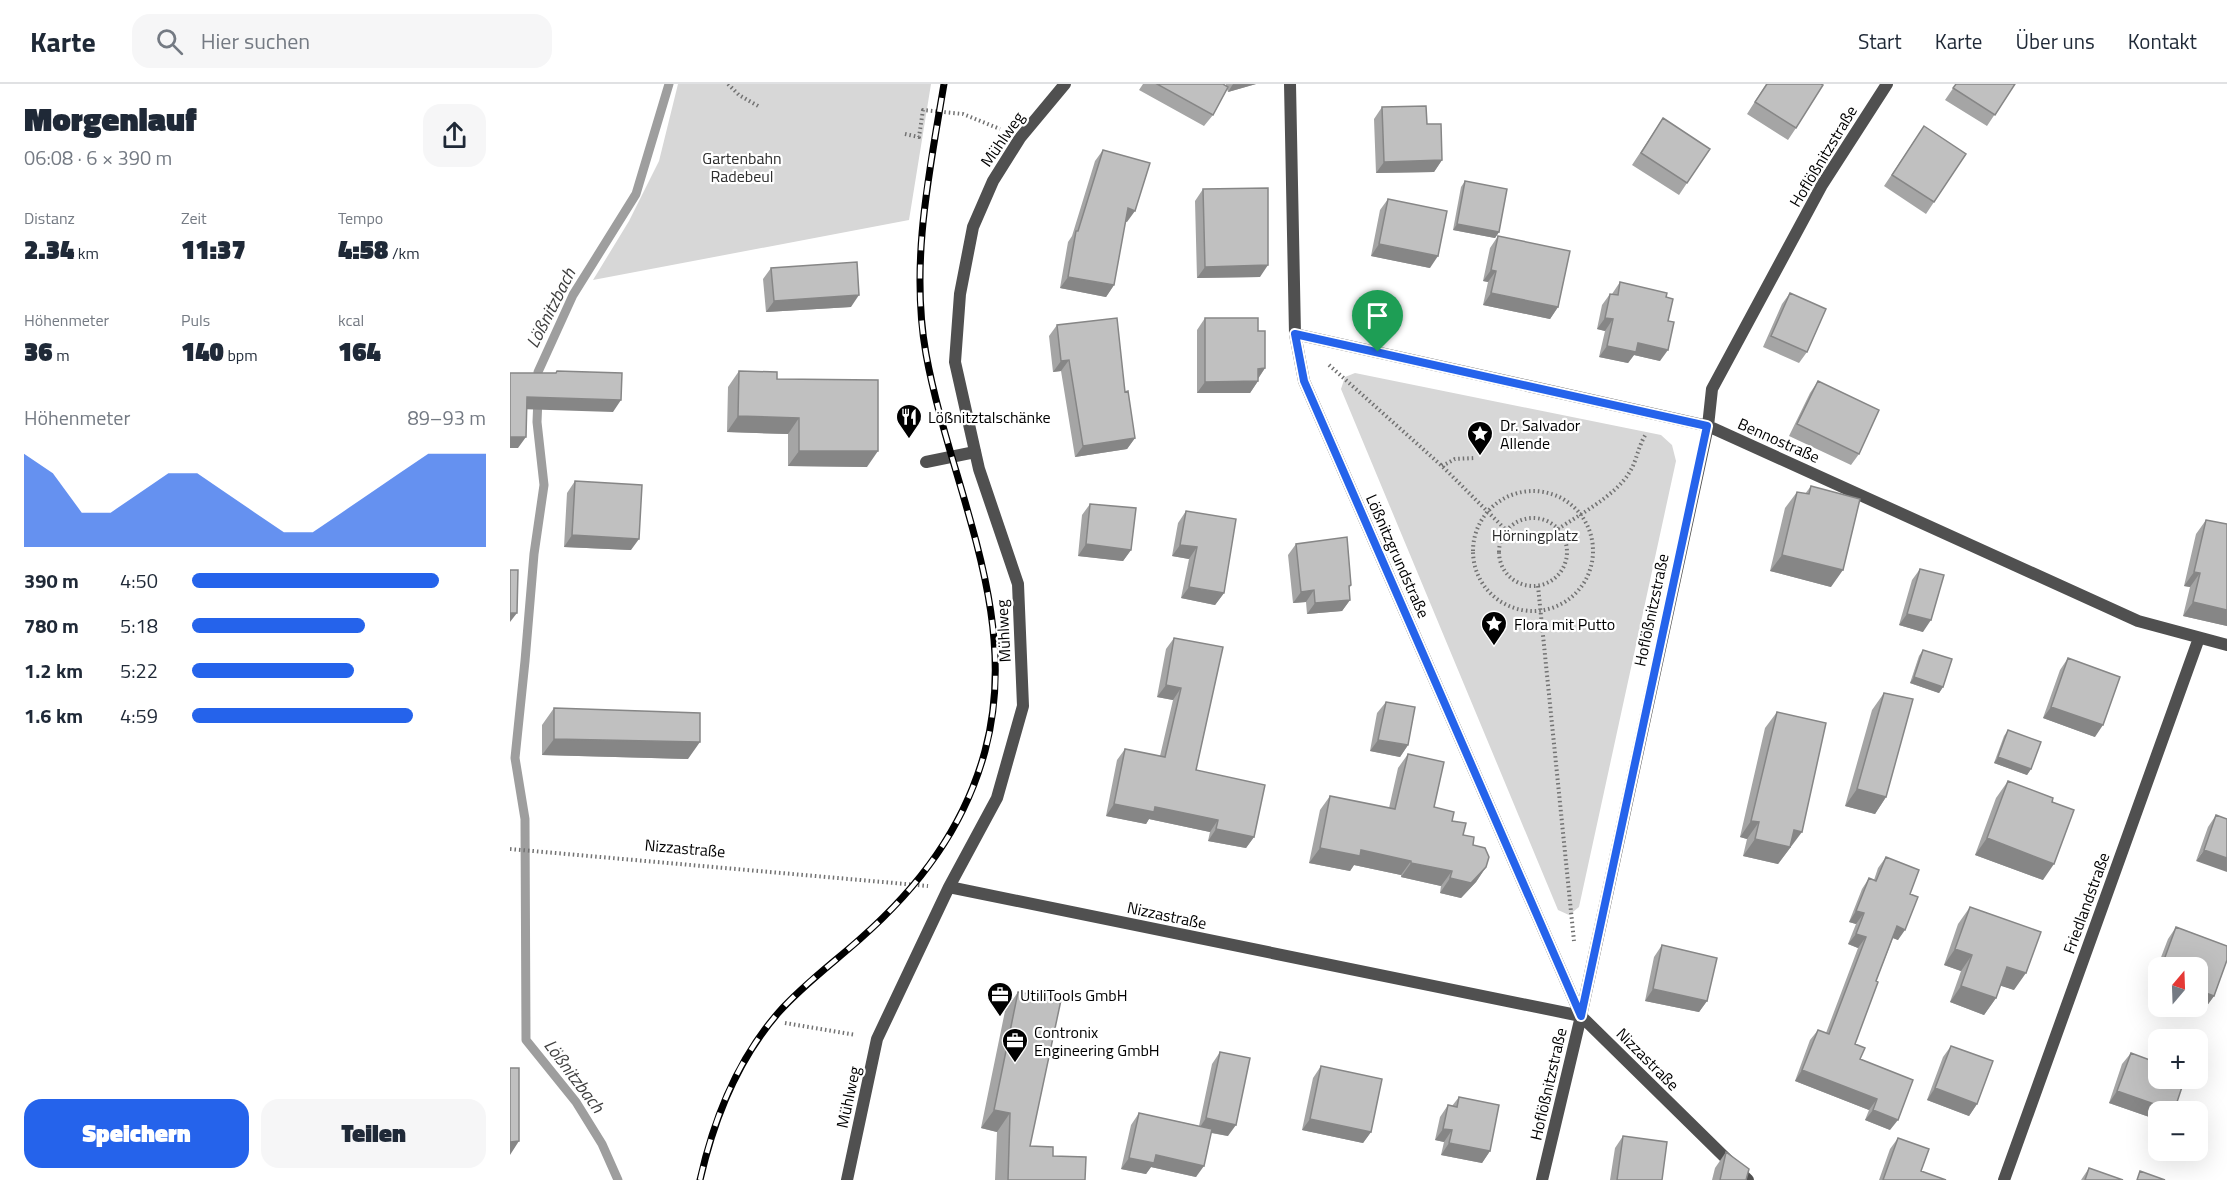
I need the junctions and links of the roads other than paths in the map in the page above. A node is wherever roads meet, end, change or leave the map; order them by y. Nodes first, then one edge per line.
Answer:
1 (1065, 84) edge
2 (1290, 84) edge
3 (1887, 84) edge
4 (1295, 334) junction
5 (1707, 426) junction
6 (975, 452) junction
7 (926, 462) dead end
8 (2199, 638) junction
9 (2227, 645) edge
10 (949, 887) junction
11 (1581, 1016) junction
12 (848, 1180) edge
13 (1542, 1180) edge
14 (1748, 1180) edge
15 (2004, 1180) edge

1 - 6 street, Mühlweg
2 - 4 street, Lößnitzgrundstraße
3 - 5 street, Hoflößnitzstraße
4 - 5 street, Bennostraße
4 - 11 street, Lößnitzgrundstraße
5 - 8 street, Bennostraße
5 - 11 street, Hoflößnitzstraße
6 - 7 street
6 - 10 street, Mühlweg
8 - 9 street, Bennostraße
8 - 15 street, Friedlandstraße
10 - 11 street, Nizzastraße
10 - 12 street, Mühlweg
11 - 13 street, Hoflößnitzstraße
11 - 14 street, Nizzastraße

